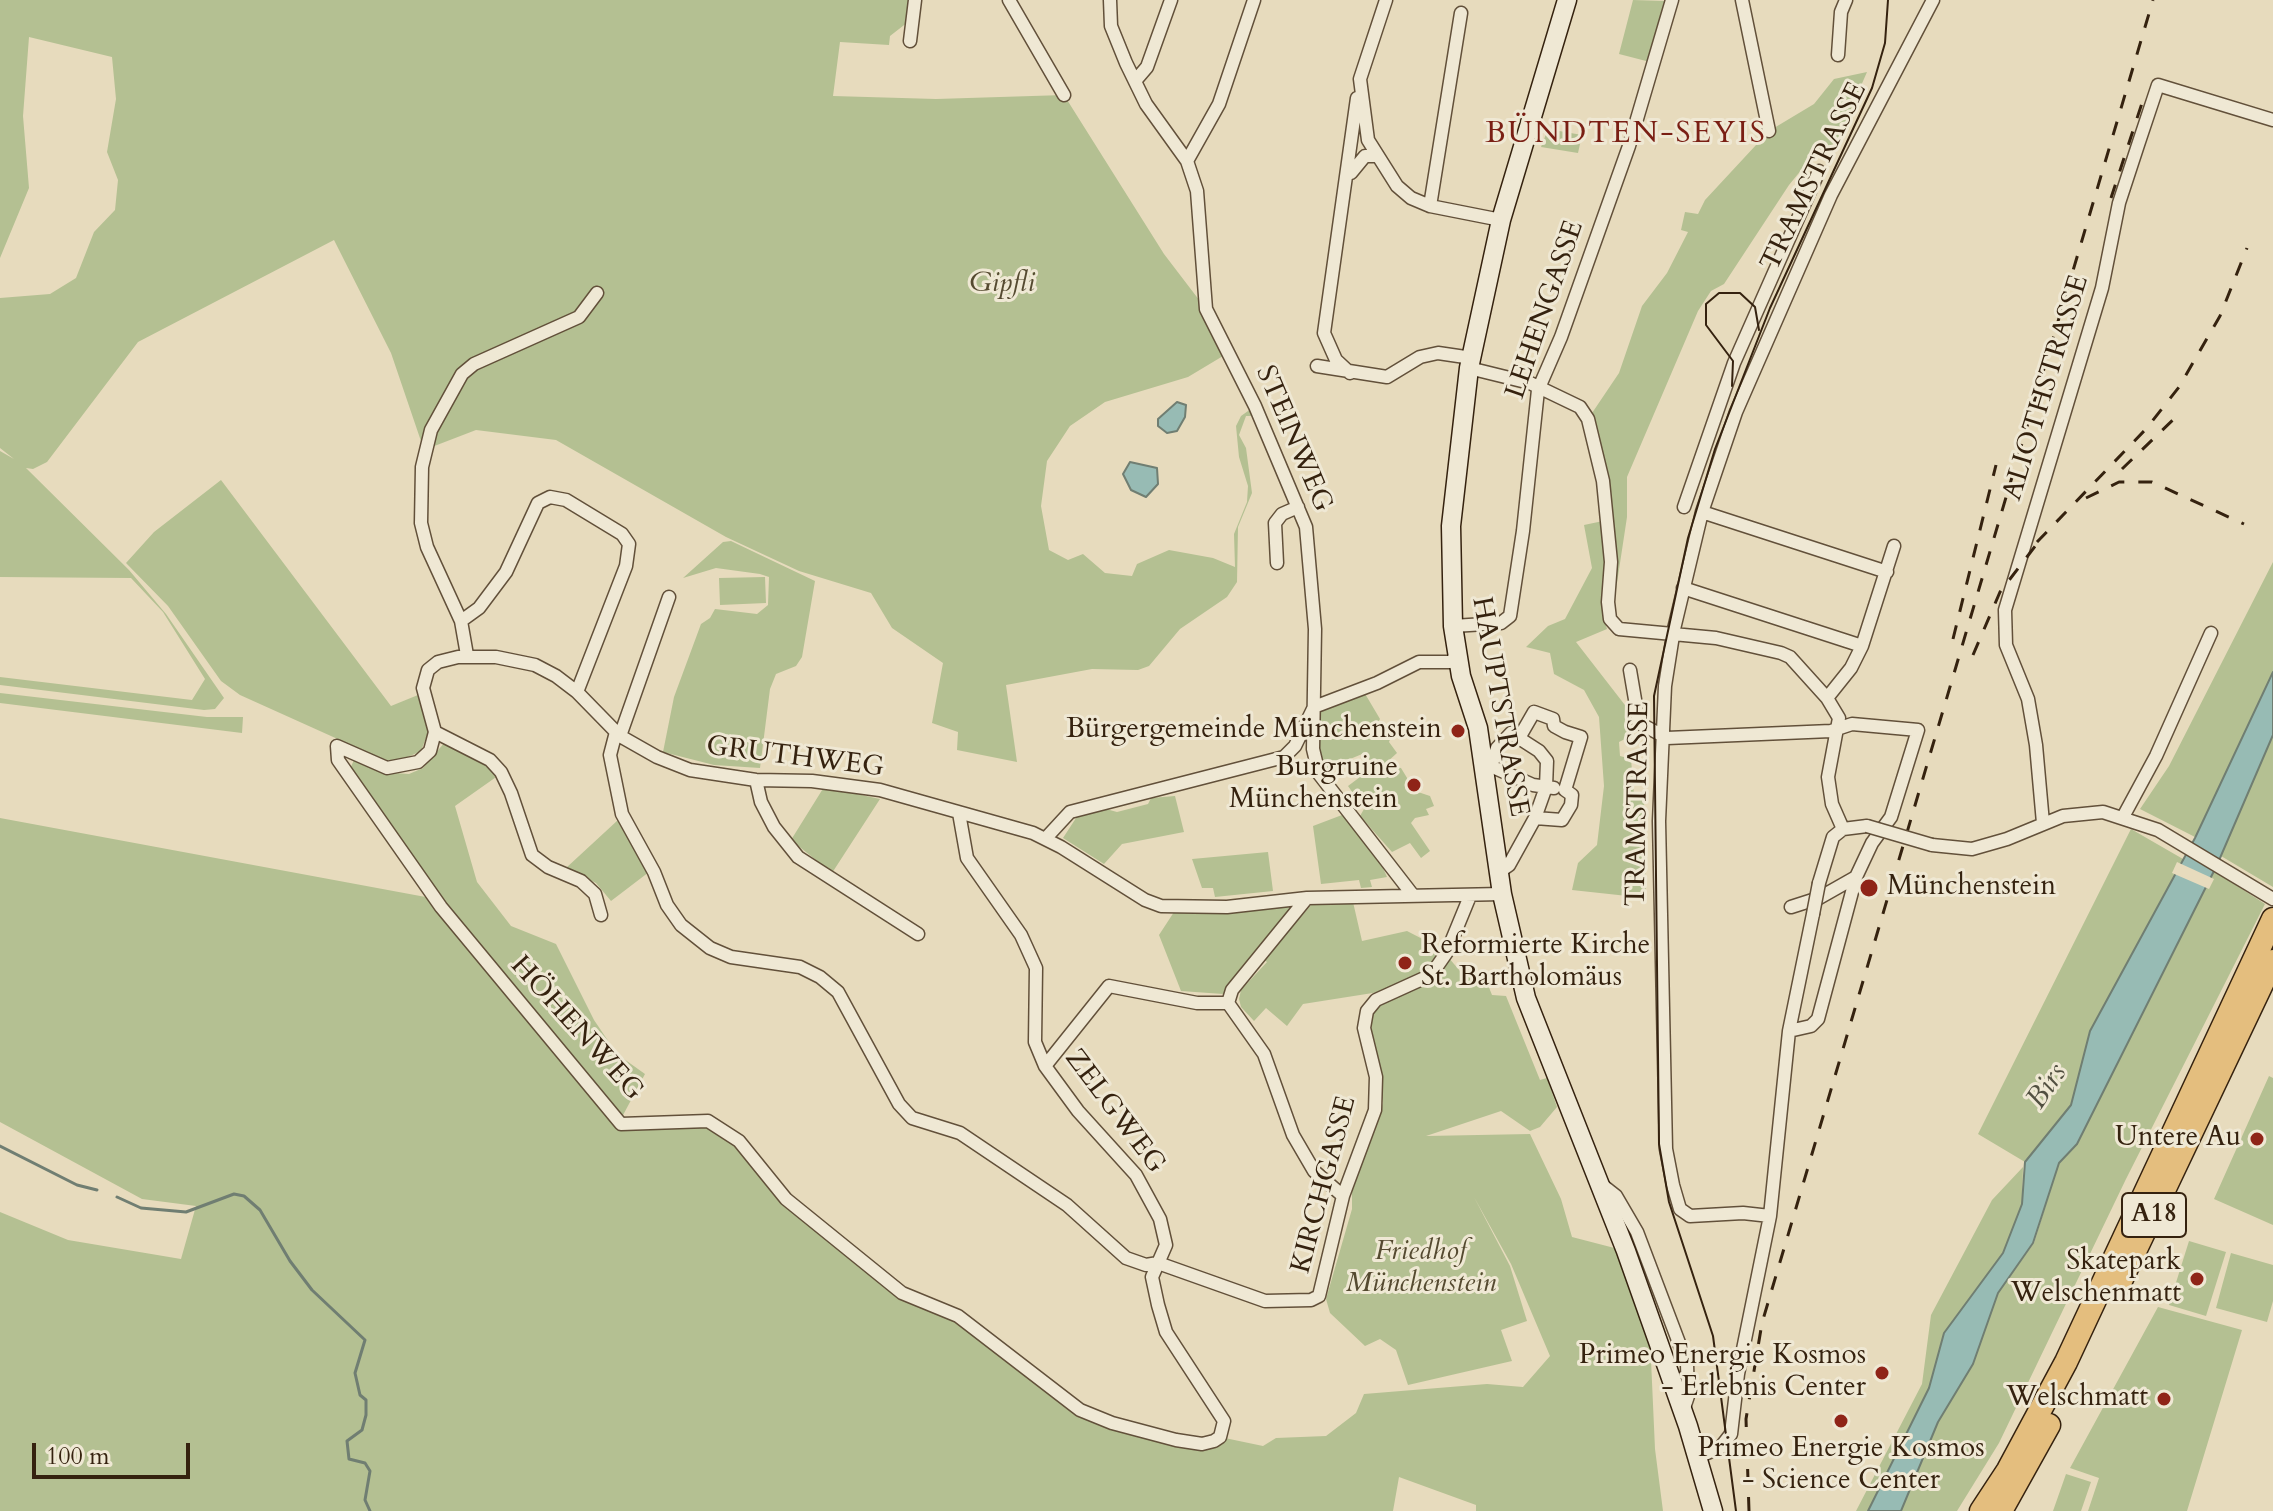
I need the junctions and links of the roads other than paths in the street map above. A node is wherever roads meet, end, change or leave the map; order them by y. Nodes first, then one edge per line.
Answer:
1 (915, 0) edge
2 (1009, 0) edge
3 (1110, 0) edge
4 (1171, 0) edge
5 (1254, 0) edge
6 (1386, 0) edge
7 (1567, 0) edge
8 (1672, 0) edge
9 (1742, 0) edge
10 (1846, 0) edge
11 (1933, 0) edge
12 (1461, 13) dead end
13 (910, 41) dead end
14 (1838, 55) dead end
15 (1360, 79) junction
16 (1135, 81) junction
17 (1064, 95) dead end
18 (2273, 120) edge
19 (1769, 131) dead end
20 (1378, 156) junction
21 (1187, 161) junction
22 (1819, 171) dead end
23 (1348, 179) junction
24 (1430, 206) junction
25 (1501, 220) junction
26 (597, 293) dead end
27 (1470, 363) junction
28 (1317, 366) dead end
29 (1350, 373) junction
30 (1538, 390) junction
31 (1298, 507) junction
32 (1684, 507) dead end
33 (1702, 512) junction
34 (1894, 546) dead end
35 (1277, 563) dead end
36 (1887, 572) junction
37 (1683, 588) junction
38 (669, 597) dead end
39 (461, 621) junction
40 (1453, 626) junction
41 (2211, 633) dead end
42 (1673, 634) junction
43 (1862, 646) junction
44 (467, 655) junction
45 (1457, 657) junction
46 (1630, 670) dead end
47 (577, 692) junction
48 (1827, 698) junction
49 (1314, 707) junction
50 (1839, 728) junction
51 (435, 732) junction
52 (618, 734) junction
53 (1660, 735) junction
54 (1519, 738) junction
55 (1487, 764) junction
56 (756, 780) junction
57 (1546, 787) junction
58 (1565, 790) junction
59 (959, 813) junction
60 (2123, 817) junction
61 (1535, 818) junction
62 (2043, 823) junction
63 (1843, 829) junction
64 (1046, 838) junction
65 (1499, 872) junction
66 (1856, 877) junction
67 (1412, 894) junction
68 (1502, 894) junction
69 (1470, 896) junction
70 (2269, 897) edge
71 (1307, 898) junction
72 (1791, 907) dead end
73 (601, 915) dead end
74 (2273, 919) edge
75 (918, 934) dead end
76 (2273, 961) edge
77 (1228, 1003) junction
78 (1789, 1031) junction
79 (1045, 1066) junction
80 (1343, 1196) junction
81 (1770, 1216) junction
82 (1158, 1263) junction
83 (1220, 1437) joint
84 (1697, 1457) junction
85 (1713, 1511) edge
86 (1981, 1511) edge
87 (2001, 1511) edge

1 - 13 street
2 - 17 street
3 - 16 street, STEINWEG
4 - 16 street
5 - 21 street
6 - 15 street
7 - 25 main road, HAUPTSTRASSE
8 - 30 street, LEHENGASSE
9 - 19 street
10 - 14 street
11 - 33 street, TRAMSTRASSE
12 - 24 street
15 - 20 street
15 - 23 street
16 - 21 street, STEINWEG
18 - 62 street, ALIOTHSTRASSE
20 - 23 street
20 - 24 street
21 - 31 street, STEINWEG
22 - 32 street, TRAMSTRASSE
23 - 29 street
24 - 25 street
25 - 27 main road, HAUPTSTRASSE
26 - 39 street
27 - 29 street
27 - 30 street
27 - 40 main road, HAUPTSTRASSE
28 - 29 street
30 - 40 street, LEHENGASSE
30 - 42 street
31 - 35 street
31 - 49 street, STEINWEG
33 - 36 street
33 - 37 street, TRAMSTRASSE
34 - 36 street
36 - 43 street
37 - 42 street, TRAMSTRASSE
37 - 43 street
38 - 52 street
39 - 44 street
39 - 47 street
40 - 45 main road, HAUPTSTRASSE
41 - 60 street
42 - 48 street
42 - 53 street, TRAMSTRASSE
43 - 48 street
44 - 47 street, GRUTHWEG
44 - 51 street, GRUTHWEG
45 - 49 street
45 - 55 main road, HAUPTSTRASSE
46 - 53 street
47 - 52 street, GRUTHWEG
48 - 50 street
49 - 64 street
49 - 67 street, STEINWEG
50 - 53 street
50 - 63 street
50 - 66 street
51 - 73 street
51 - 83 street, HÖHENWEG
52 - 56 street, GRUTHWEG
52 - 82 street
53 - 81 street, TRAMSTRASSE
54 - 55 street
54 - 57 street
54 - 58 street
55 - 57 street
55 - 65 main road, HAUPTSTRASSE
56 - 59 street, GRUTHWEG
56 - 75 street
57 - 58 street
57 - 61 street
58 - 61 street
59 - 64 street, GRUTHWEG
59 - 79 street, ZELGWEG
60 - 62 street
60 - 70 street
61 - 65 street
62 - 63 street, bridge
63 - 78 street, bridge
64 - 71 street, GRUTHWEG
65 - 68 main road, HAUPTSTRASSE
66 - 72 street
66 - 78 street
67 - 69 street, GRUTHWEG
67 - 71 street, GRUTHWEG
68 - 69 street, GRUTHWEG
68 - 84 main road, HAUPTSTRASSE
69 - 80 street, KIRCHGASSE
71 - 77 street
74 - 86 highway, A18
76 - 87 highway, A18
77 - 79 street
77 - 80 street
78 - 81 street
79 - 82 street, ZELGWEG
80 - 82 street, KIRCHGASSE
81 - 84 street
82 - 83 street, ZELGWEG
84 - 85 main road, HAUPTSTRASSE

